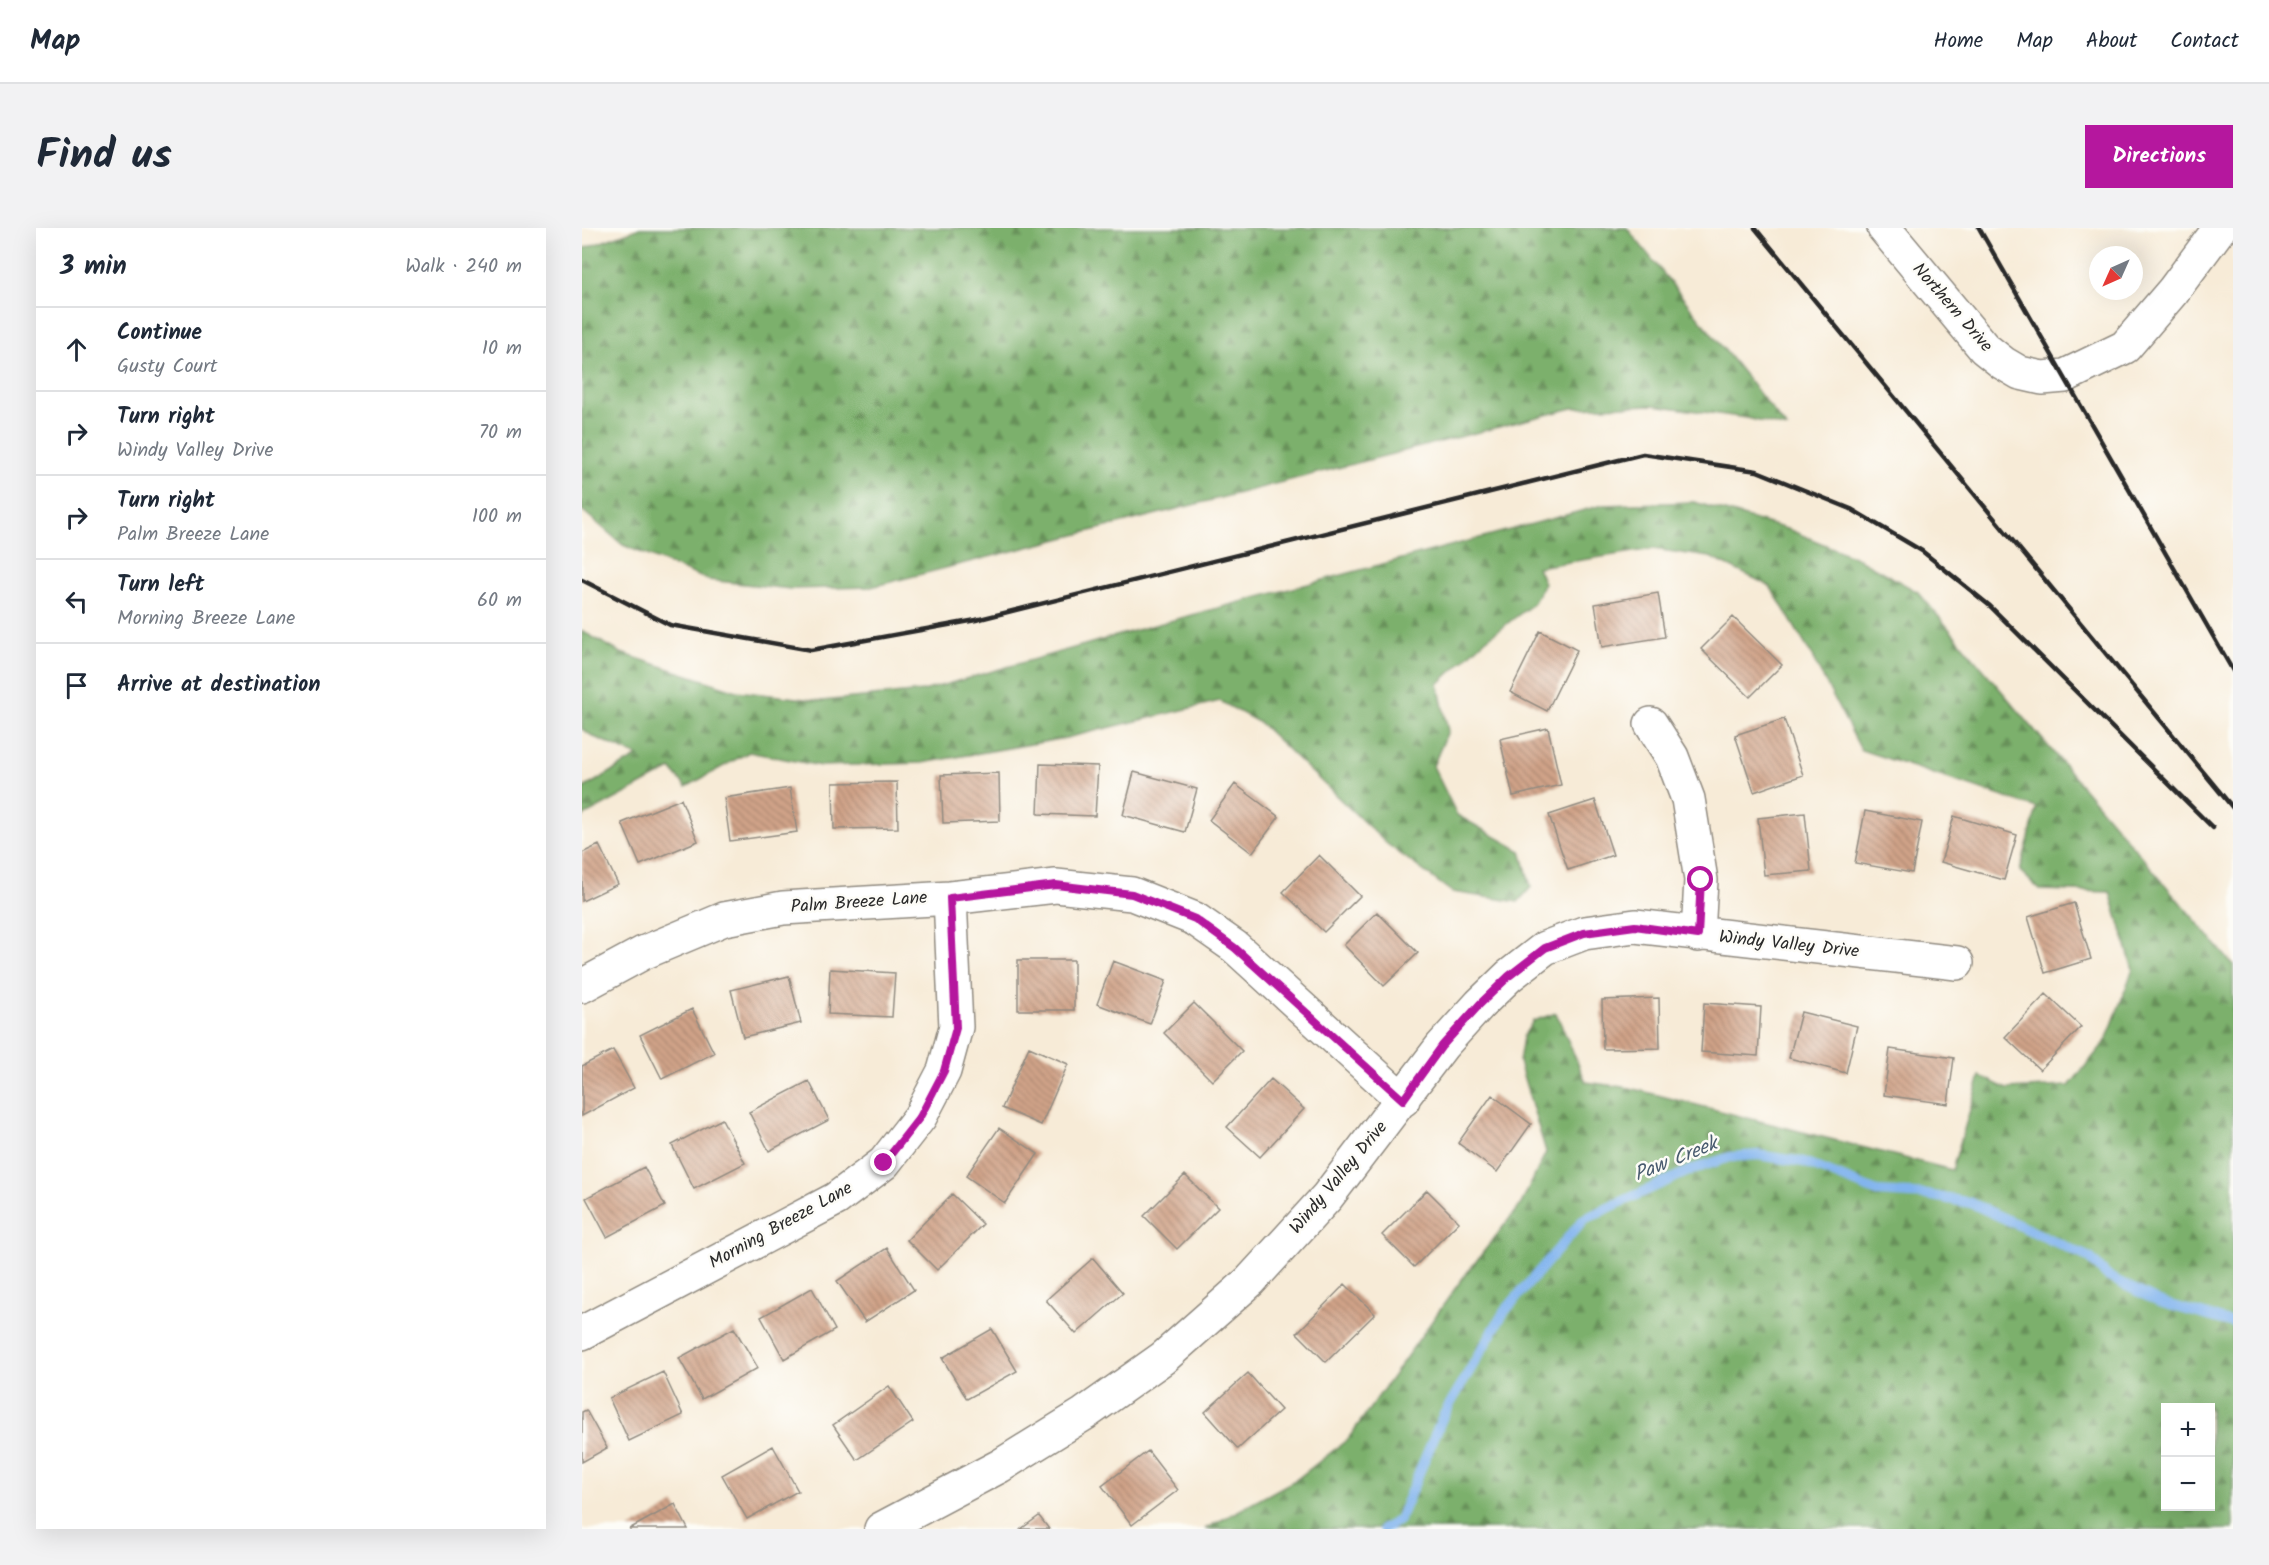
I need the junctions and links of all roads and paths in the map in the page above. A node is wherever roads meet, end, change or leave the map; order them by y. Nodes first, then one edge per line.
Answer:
1 (1884, 228) edge
2 (2220, 228) edge
3 (1651, 724) dead end
4 (950, 898) junction
5 (1698, 935) junction
6 (1957, 963) dead end
7 (582, 986) edge
8 (1403, 1100) junction
9 (582, 1333) edge
10 (881, 1529) edge

1 - 2 street, Northern Drive
3 - 5 street
4 - 7 street, Palm Breeze Lane
4 - 8 street, Palm Breeze Lane
4 - 9 street, Morning Breeze Lane
5 - 6 street, Windy Valley Drive
5 - 8 street, Windy Valley Drive
8 - 10 street, Windy Valley Drive

